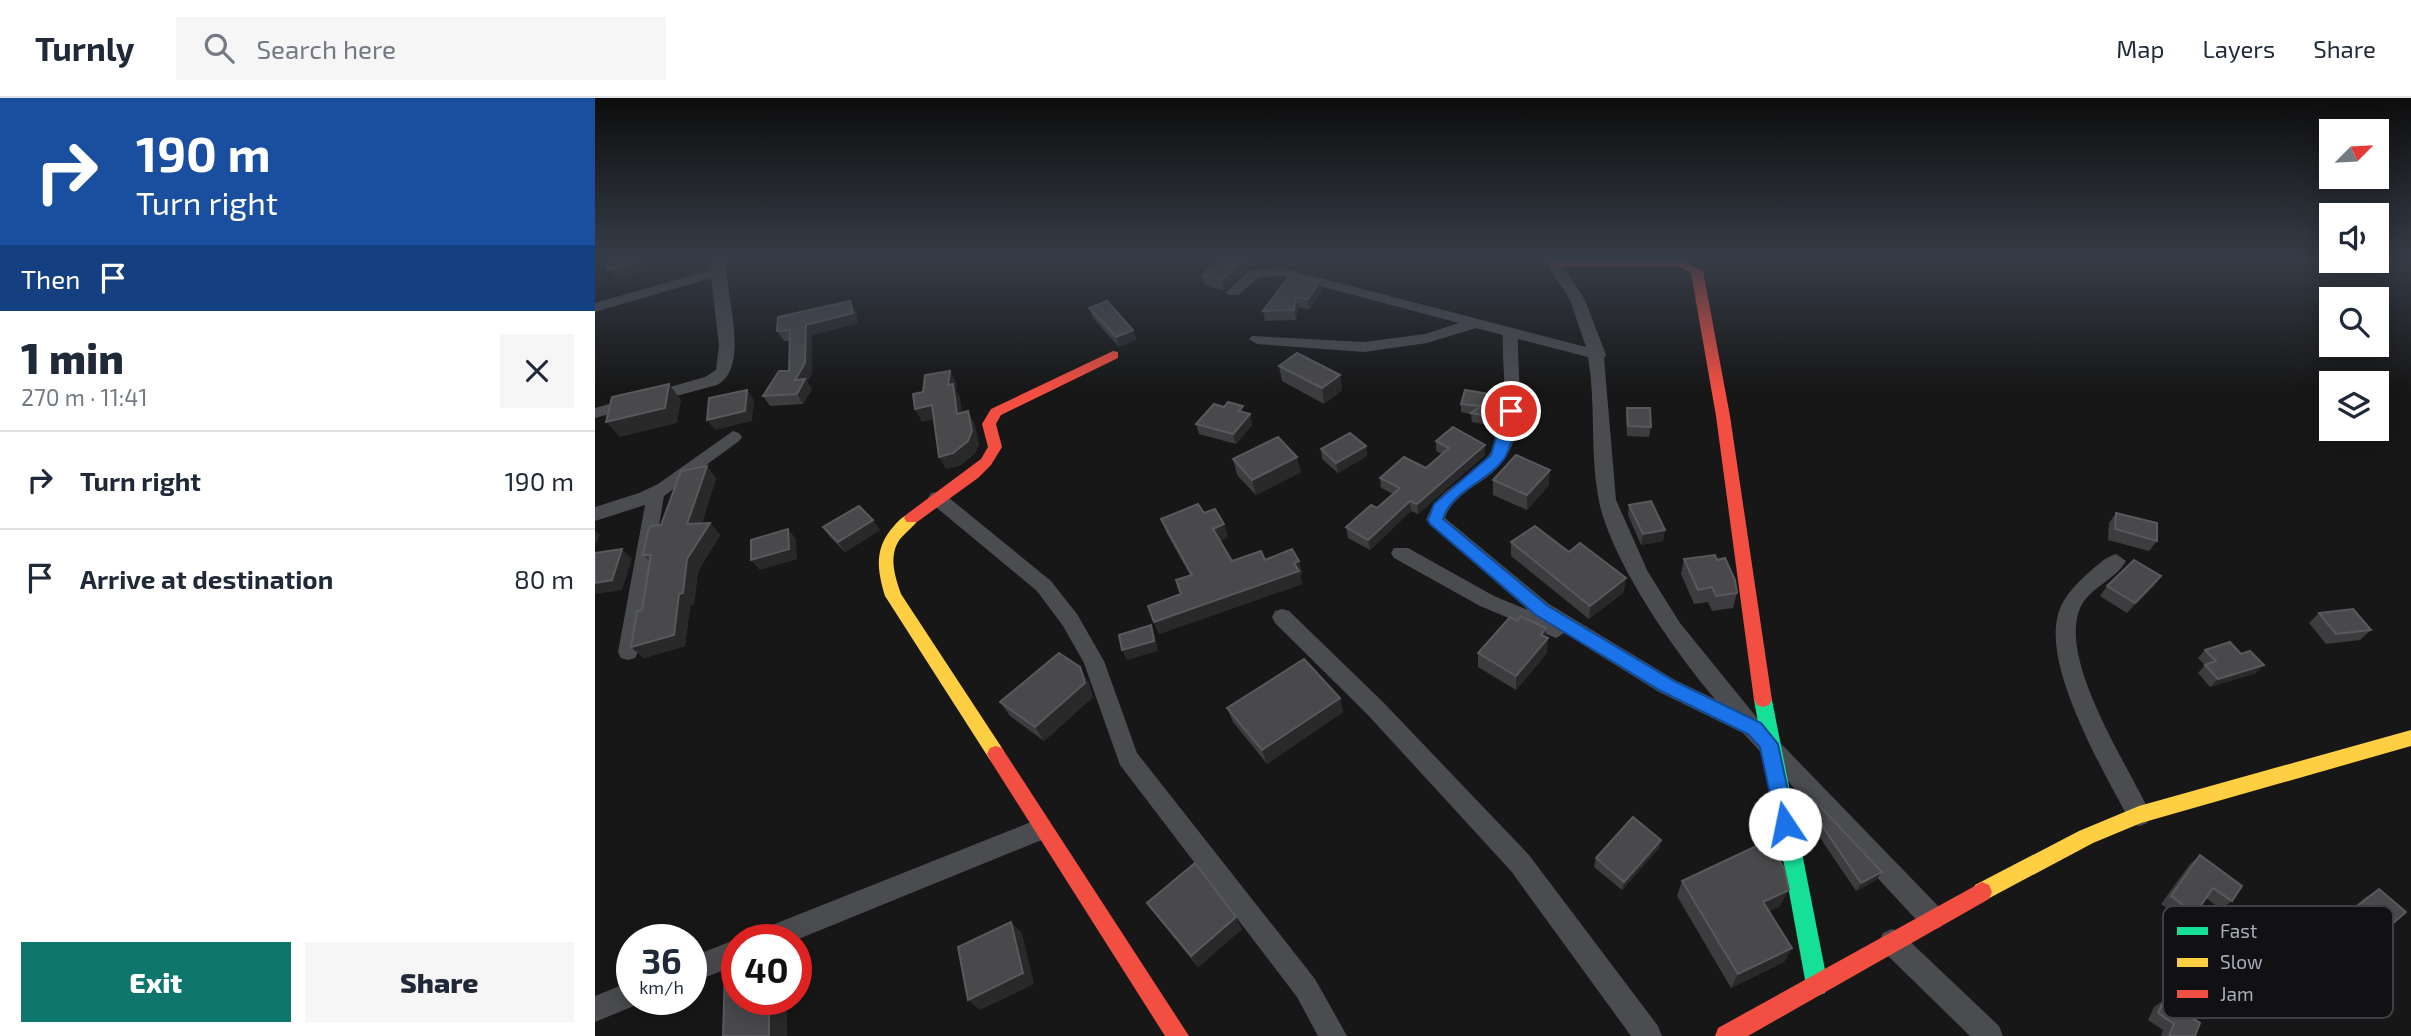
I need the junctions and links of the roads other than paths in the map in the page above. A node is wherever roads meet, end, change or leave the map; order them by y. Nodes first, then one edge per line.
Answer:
1 (616, 301) edge
2 (721, 301) edge
3 (1384, 301) edge
4 (1577, 301) edge
5 (1703, 301) edge
6 (595, 308) edge
7 (1472, 324) junction
8 (1511, 334) junction
9 (1257, 339) dead end
10 (1113, 355) dead end
11 (1598, 355) junction
12 (595, 413) edge
13 (733, 437) dead end
14 (656, 492) junction
15 (937, 498) junction
16 (595, 514) edge
17 (1401, 553) dead end
18 (2116, 561) dead end
19 (1282, 617) dead end
20 (628, 652) edge
21 (1618, 655) junction
22 (1762, 736) junction
23 (2411, 738) edge
24 (2139, 815) junction
25 (1041, 829) junction
26 (1932, 918) junction
27 (806, 924) edge
28 (1892, 942) junction
29 (1817, 985) junction
30 (616, 1000) edge
31 (595, 1009) edge
32 (1178, 1036) edge
33 (1333, 1036) edge
34 (1648, 1036) edge
35 (1726, 1036) edge
36 (1989, 1036) edge

1 - 6 street
2 - 12 street
3 - 7 street
4 - 11 street
5 - 22 street
7 - 8 street
7 - 9 street
8 - 11 street
8 - 21 street
10 - 15 street
11 - 22 street
13 - 14 street
14 - 16 street
14 - 20 street
15 - 25 street
15 - 33 street
17 - 21 street
18 - 24 street
19 - 34 street
21 - 22 street
22 - 26 street
22 - 29 street
23 - 24 street
24 - 26 street
25 - 27 street
25 - 32 street
26 - 28 street
28 - 29 street
28 - 36 street
29 - 35 street
30 - 31 street

